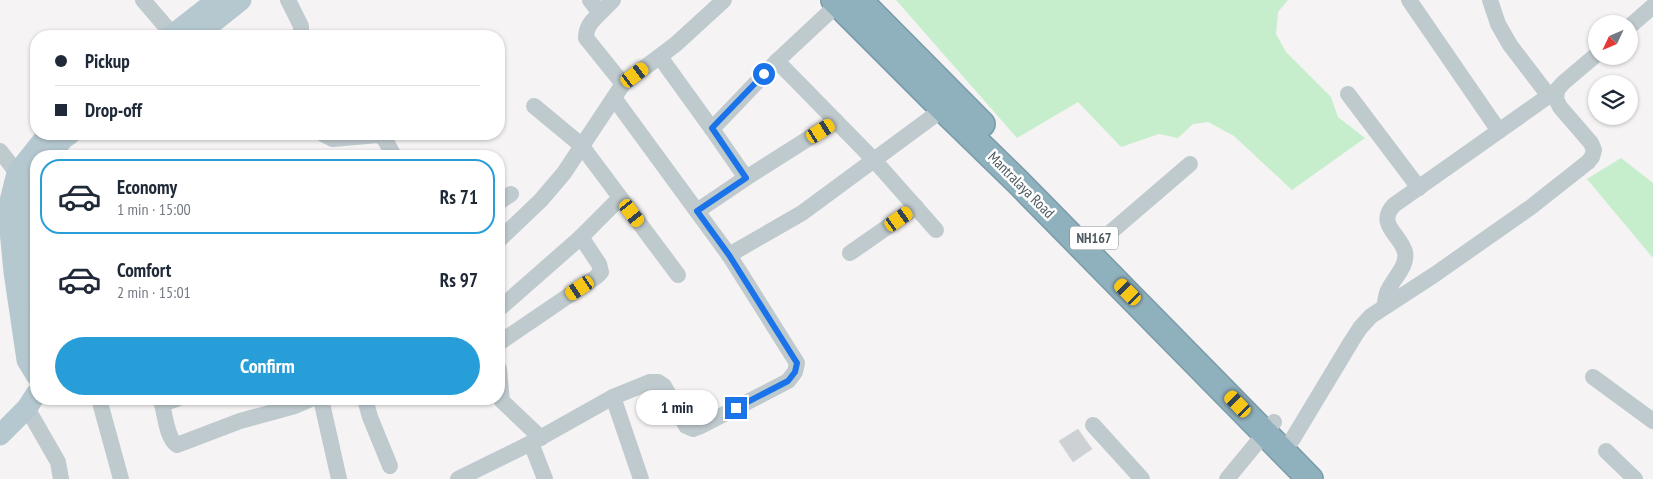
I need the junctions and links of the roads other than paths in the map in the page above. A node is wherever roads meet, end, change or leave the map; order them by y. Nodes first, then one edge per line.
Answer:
1 (143, 0) edge
2 (217, 0) edge
3 (241, 0) edge
4 (288, 0) edge
5 (613, 0) edge
6 (1409, 0) edge
7 (1490, 0) edge
8 (844, 1) edge
9 (715, 3) edge
10 (595, 6) edge
11 (1653, 6) edge
12 (1638, 19) edge
13 (167, 30) edge
14 (180, 30) edge
15 (204, 30) edge
16 (300, 30) edge
17 (660, 57) junction
18 (777, 61) junction
19 (1588, 62) edge
20 (623, 84) junction
21 (1553, 93) junction
22 (1348, 94) dead end
23 (614, 98) junction
24 (534, 106) dead end
25 (943, 109) junction
26 (836, 122) junction
27 (712, 128) junction
28 (1499, 131) junction
29 (62, 140) edge
30 (582, 145) junction
31 (53, 150) edge
32 (0, 151) edge
33 (874, 160) junction
34 (1190, 164) dead end
35 (26, 175) edge
36 (746, 178) junction
37 (1419, 188) junction
38 (30, 193) edge
39 (620, 198) junction
40 (916, 208) junction
41 (697, 211) junction
42 (936, 230) dead end
43 (505, 234) edge
44 (581, 237) junction
45 (1098, 242) junction
46 (850, 253) dead end
47 (729, 255) junction
48 (30, 256) edge
49 (678, 275) dead end
50 (505, 304) edge
51 (1385, 306) junction
52 (505, 338) edge
53 (30, 365) edge
54 (1593, 377) dead end
55 (613, 397) junction
56 (30, 403) edge
57 (34, 405) edge
58 (101, 405) edge
59 (167, 405) edge
60 (297, 405) edge
61 (322, 405) edge
62 (367, 405) edge
63 (505, 405) edge
64 (1653, 420) edge
65 (1093, 425) dead end
66 (1270, 427) junction
67 (0, 435) edge
68 (1292, 440) junction
69 (536, 441) junction
70 (1606, 451) dead end
71 (390, 466) dead end
72 (1138, 478) edge
73 (62, 479) edge
74 (121, 479) edge
75 (339, 479) edge
76 (458, 479) edge
77 (545, 479) edge
78 (641, 479) edge
79 (1227, 479) edge
80 (1310, 479) edge
81 (1327, 479) edge
82 (1635, 479) edge

1 - 13 street
2 - 14 main road
3 - 15 main road
4 - 16 street
5 - 10 street
6 - 28 street
7 - 21 street
8 - 18 street
8 - 25 highway, Mantralaya Road / NH167
8 - 45 highway, NH167
9 - 17 street
10 - 20 street
11 - 12 street
17 - 20 street
17 - 27 street
18 - 26 street
18 - 27 street
19 - 21 street
20 - 23 street
21 - 28 street
21 - 51 street
22 - 37 street
23 - 30 street
23 - 41 street
24 - 30 street
25 - 33 street
25 - 66 highway, Mantralaya Road / NH167
26 - 33 street
26 - 36 street
27 - 36 street
28 - 37 street
29 - 31 main road
30 - 39 street
30 - 43 street
32 - 35 street
33 - 40 street
33 - 47 street
34 - 45 street
35 - 53 main road
36 - 41 street
37 - 51 street
38 - 48 main road
39 - 44 street
39 - 49 street
40 - 42 street
40 - 46 street
41 - 47 street
44 - 50 street
44 - 52 street
45 - 66 highway, NH167
47 - 55 street
51 - 68 street
54 - 64 street
55 - 69 street
55 - 78 street
56 - 67 main road
57 - 73 street
58 - 74 street
59 - 60 street
61 - 75 street
62 - 71 street
63 - 69 street
65 - 72 street
66 - 68 highway, NH167
66 - 79 street
66 - 80 highway, Mantralaya Road / NH167
68 - 81 highway, NH167
69 - 76 street
69 - 77 street
70 - 82 street

